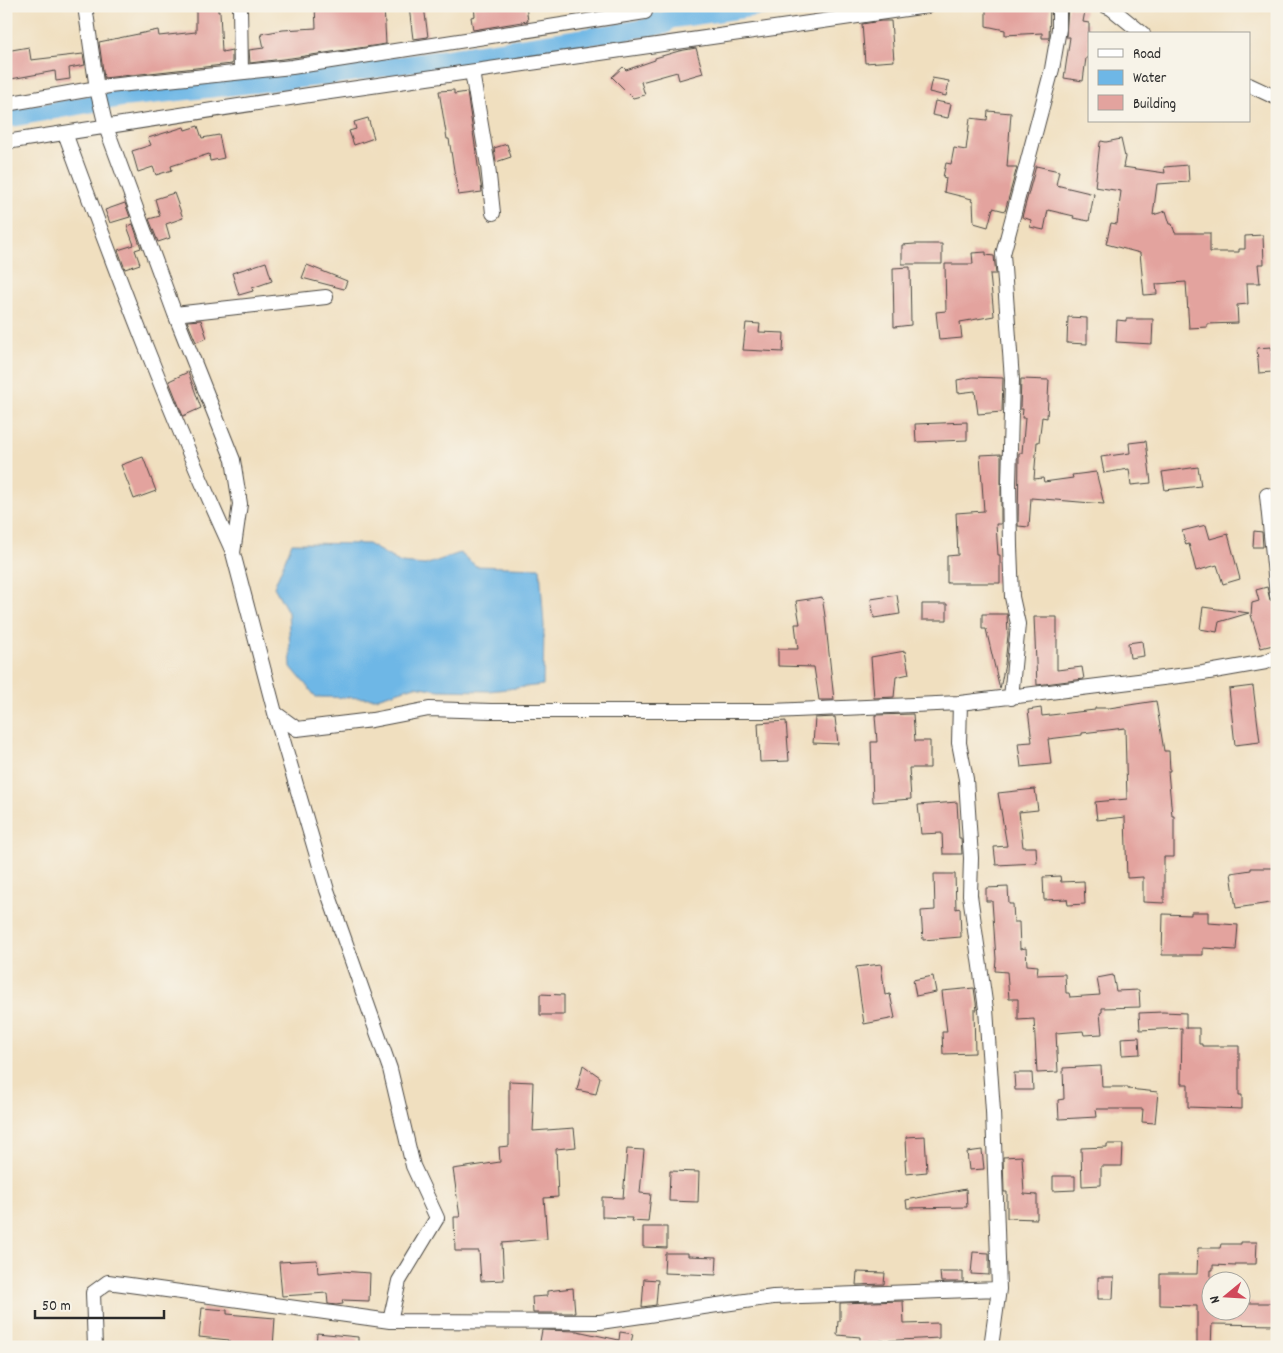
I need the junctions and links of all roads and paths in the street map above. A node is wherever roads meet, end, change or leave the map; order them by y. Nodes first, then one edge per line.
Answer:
1 (85, 6) edge
2 (240, 6) edge
3 (927, 6) edge
4 (1059, 6) edge
5 (1106, 6) edge
6 (645, 12) dead end
7 (1141, 32) edge
8 (241, 72) junction
9 (472, 72) junction
10 (1250, 85) edge
11 (97, 89) junction
12 (1277, 98) edge
13 (6, 104) edge
14 (106, 127) junction
15 (65, 133) junction
16 (6, 142) edge
17 (493, 212) dead end
18 (326, 297) dead end
19 (175, 314) junction
20 (1267, 495) dead end
21 (233, 553) junction
22 (1277, 595) edge
23 (1277, 656) edge
24 (1011, 698) junction
25 (960, 703) junction
26 (275, 713) junction
27 (999, 1290) junction
28 (390, 1321) junction
29 (94, 1347) edge
30 (991, 1347) edge

1 - 11 street
2 - 8 street
3 - 9 street
4 - 24 street
5 - 7 street
6 - 8 street
8 - 11 street
9 - 14 street
9 - 17 street
10 - 12 street
11 - 13 street
11 - 14 street
14 - 15 street
14 - 19 street
15 - 16 street
15 - 21 street
18 - 19 street
19 - 21 street
20 - 22 street
21 - 26 street
23 - 24 street
24 - 25 street
25 - 26 street
25 - 27 street
26 - 28 street
27 - 28 street
27 - 30 street
28 - 29 street

